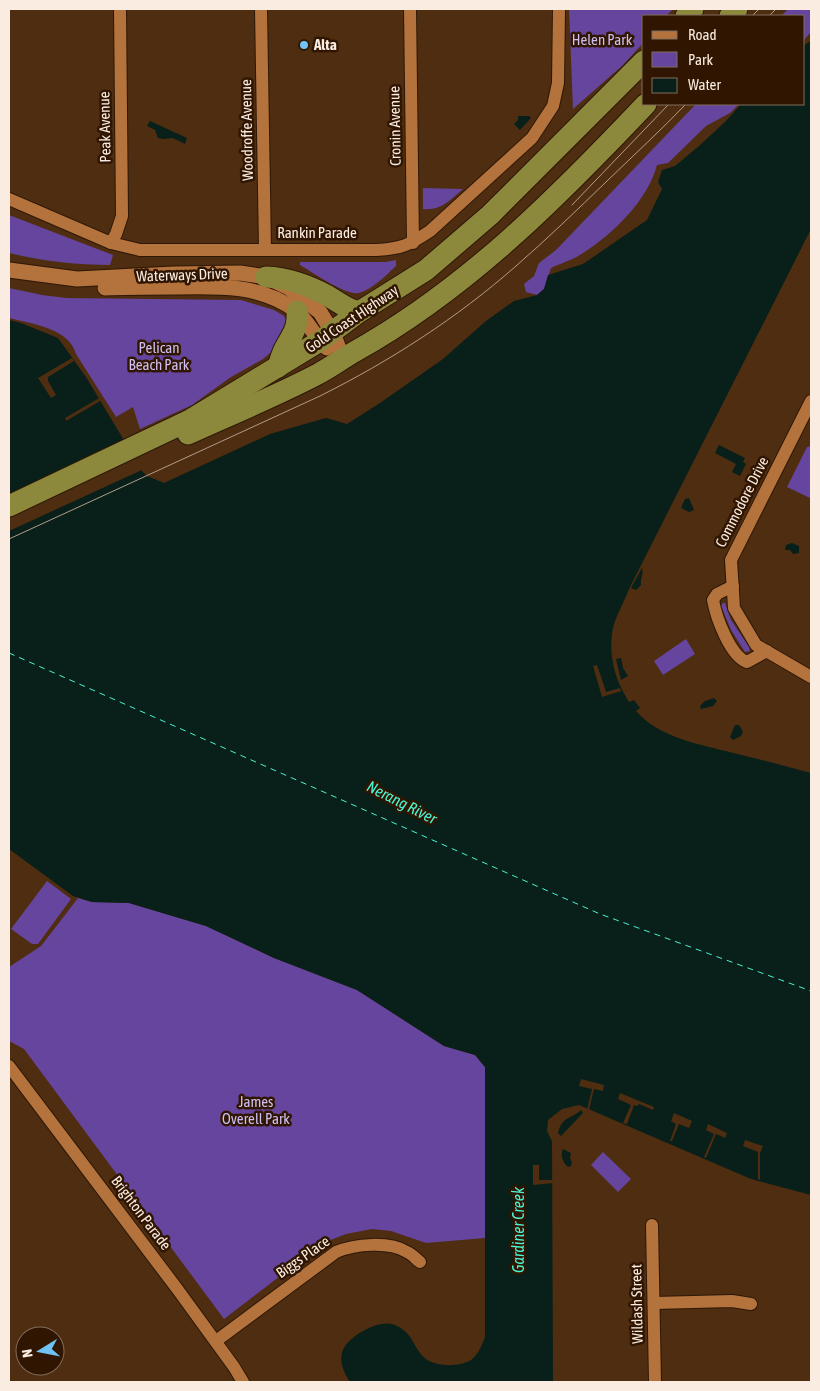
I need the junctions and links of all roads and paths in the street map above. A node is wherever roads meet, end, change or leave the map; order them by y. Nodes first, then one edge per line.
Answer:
1 (120, 9) edge
2 (261, 9) edge
3 (410, 9) edge
4 (559, 9) edge
5 (642, 63) edge
6 (645, 105) edge
7 (9, 200) edge
8 (111, 243) junction
9 (413, 243) junction
10 (265, 250) junction
11 (9, 270) edge
12 (266, 277) junction
13 (9, 279) edge
14 (297, 311) junction
15 (359, 312) junction
16 (326, 337) junction
17 (342, 359) junction
18 (278, 367) junction
19 (811, 401) edge
20 (806, 424) edge
21 (150, 446) junction
22 (9, 506) edge
23 (9, 518) edge
24 (733, 586) junction
25 (767, 651) junction
26 (811, 678) edge
27 (9, 1066) edge
28 (652, 1225) dead end
29 (420, 1262) dead end
30 (654, 1303) junction
31 (751, 1304) dead end
32 (216, 1341) junction
33 (243, 1382) edge
34 (655, 1382) edge

1 - 8 street, Peak Avenue
2 - 10 street, Woodroffe Avenue
3 - 9 street, Cronin Avenue
4 - 9 street, Rankin Parade
5 - 15 highway, Gold Coast Highway
6 - 17 highway, Gold Coast Highway
7 - 8 street, Rankin Parade
8 - 10 street, Rankin Parade
9 - 10 street, Rankin Parade
11 - 12 street, Waterways Drive
12 - 15 highway
12 - 16 street, Waterways Drive
13 - 14 street, Waterways Drive
14 - 16 street, Waterways Drive
14 - 18 highway
15 - 16 highway, Gold Coast Highway
16 - 17 street
16 - 18 highway, Gold Coast Highway
17 - 21 highway, Gold Coast Highway
18 - 21 highway, Gold Coast Highway
19 - 20 street, Commodore Drive
20 - 24 street, Commodore Drive
21 - 22 highway, Gold Coast Highway
21 - 23 highway, Gold Coast Highway
24 - 25 street, Commodore Drive
24 - 25 street
25 - 26 street, Commodore Drive
27 - 32 street, Brighton Parade
28 - 30 street, Wildash Street
29 - 32 street, Biggs Place
30 - 31 street
30 - 34 street, Wildash Street
32 - 33 street, Brighton Parade

